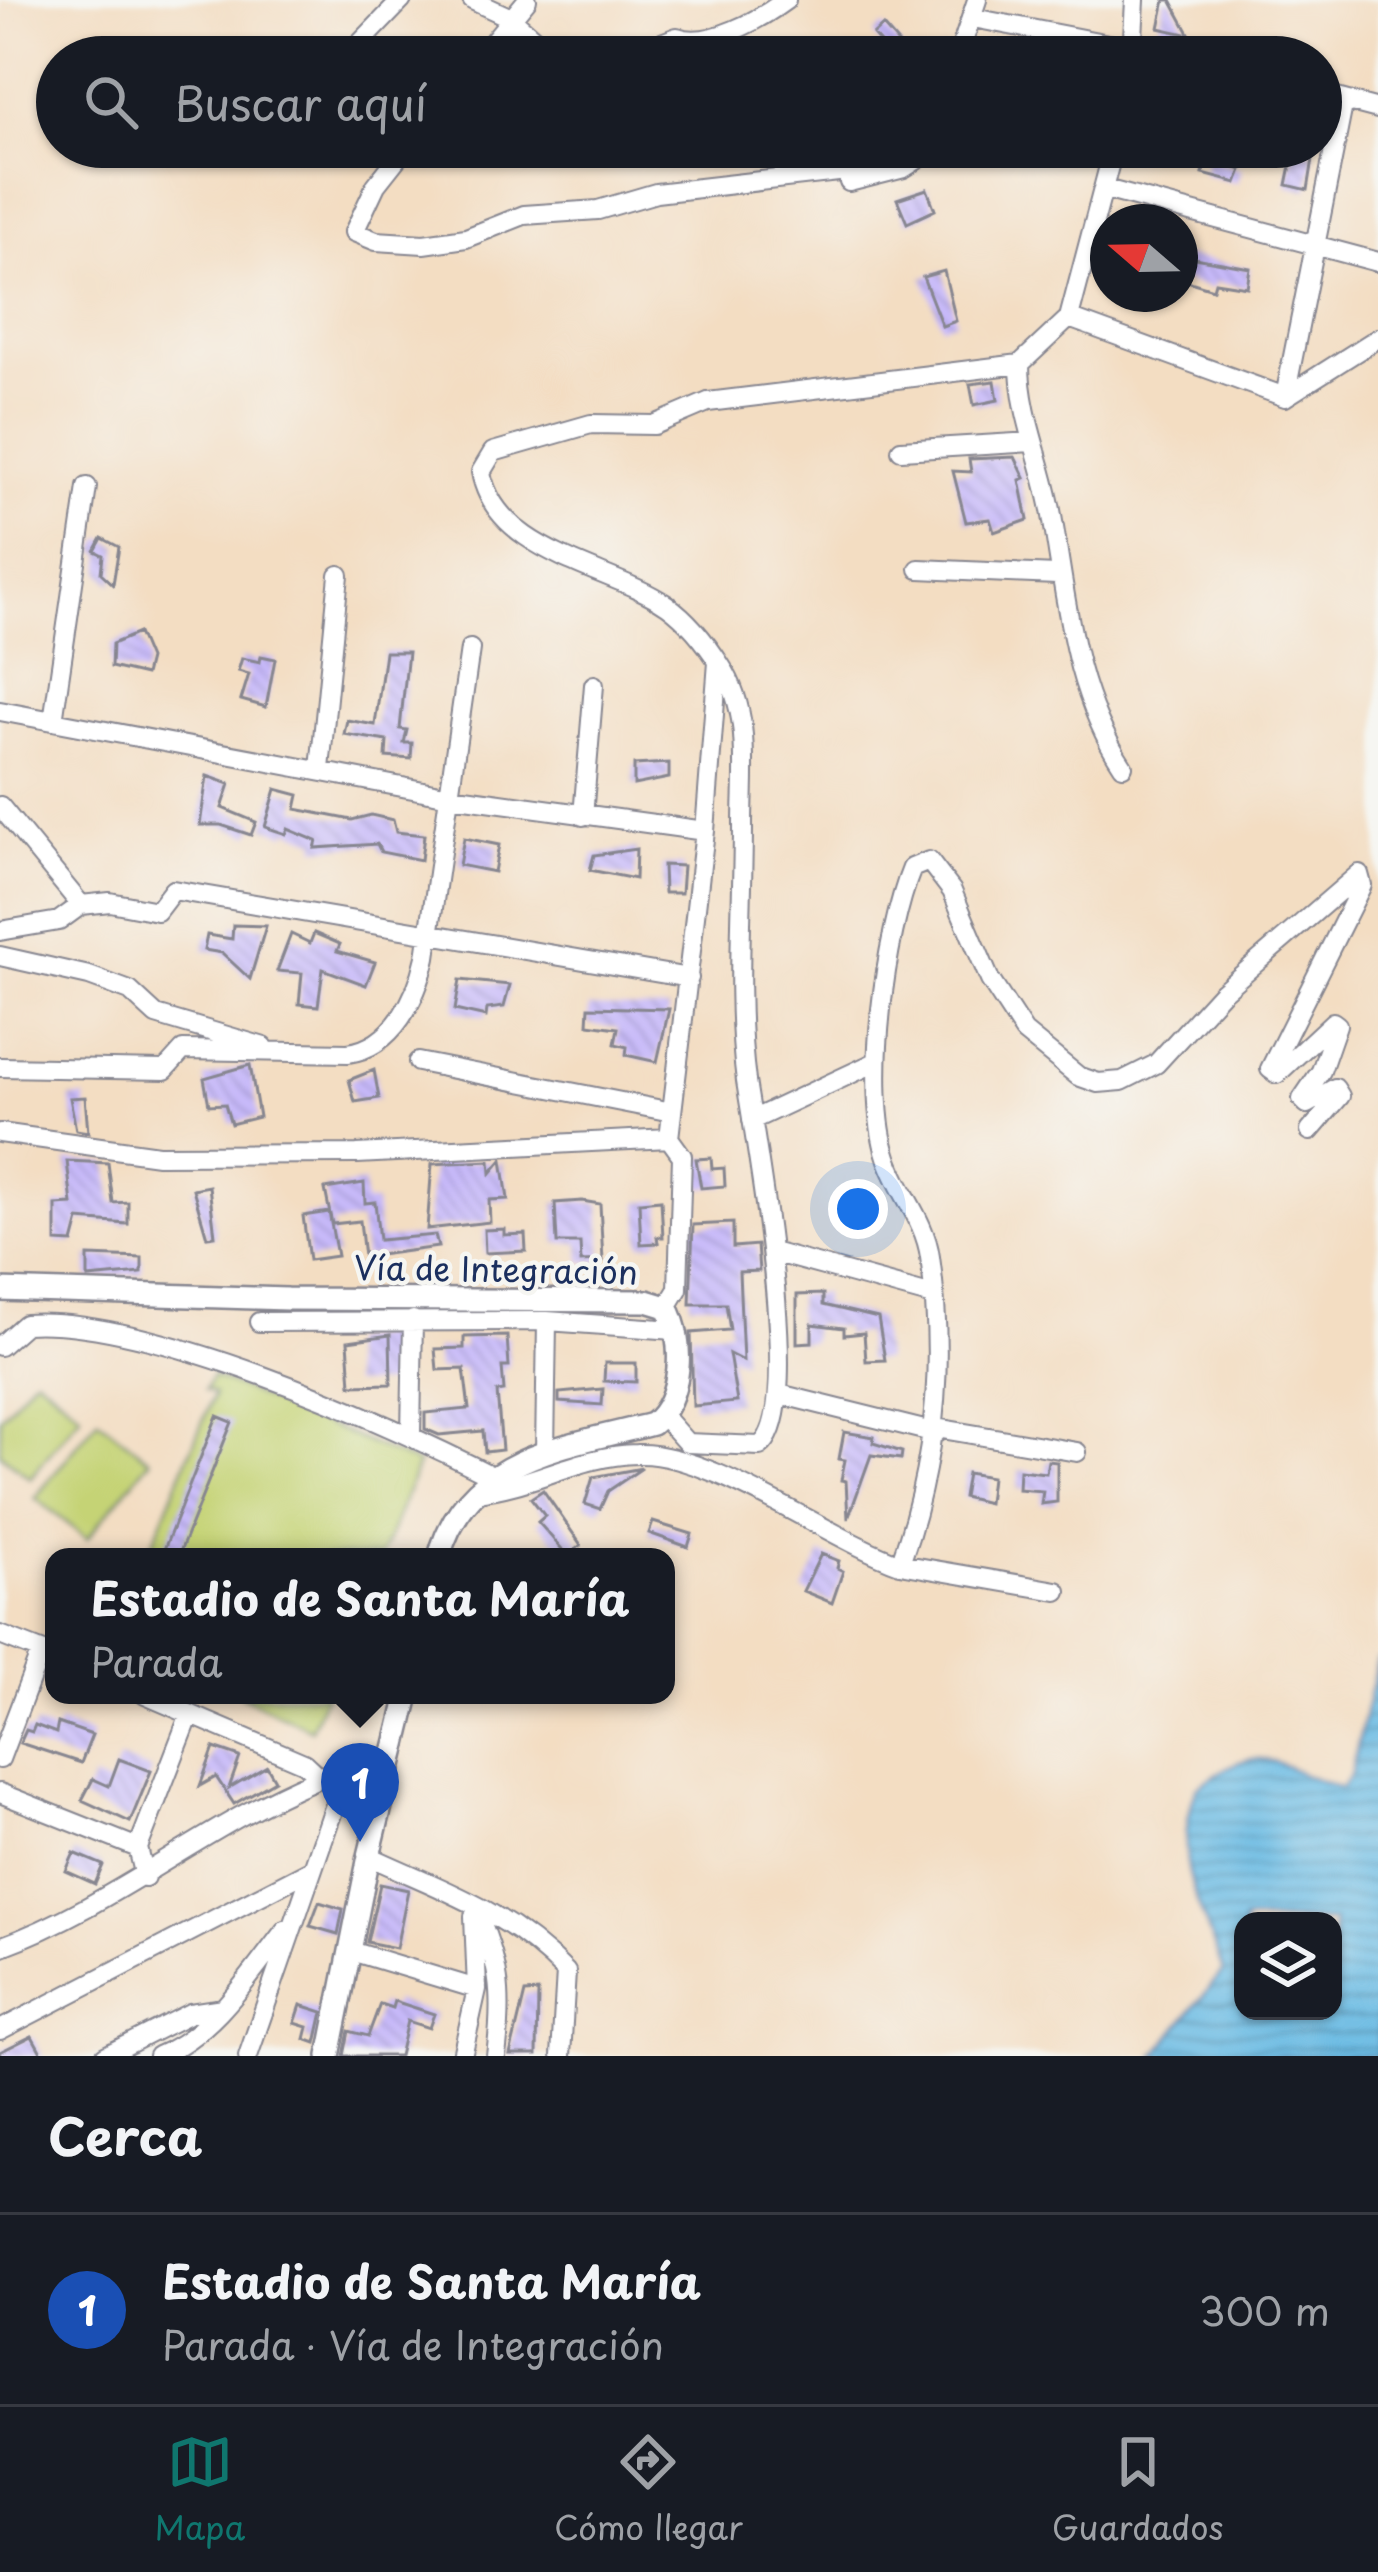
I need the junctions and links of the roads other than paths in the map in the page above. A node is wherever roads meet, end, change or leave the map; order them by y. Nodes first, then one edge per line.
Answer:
1 (402, 0) edge
2 (472, 0) edge
3 (527, 0) edge
4 (786, 0) edge
5 (1135, 0) edge
6 (975, 9) edge
7 (512, 19) junction
8 (367, 36) edge
9 (498, 36) edge
10 (532, 36) edge
11 (706, 36) edge
12 (1074, 36) edge
13 (1134, 36) edge
14 (1344, 100) joint
15 (1342, 109) edge
16 (1378, 109) edge
17 (389, 168) edge
18 (849, 168) edge
19 (904, 168) edge
20 (1110, 168) edge
21 (1329, 168) edge
22 (849, 182) dead end
23 (1105, 189) junction
24 (1313, 244) junction
25 (1378, 262) edge
26 (1069, 318) junction
27 (1378, 338) edge
28 (1020, 364) junction
29 (1286, 397) junction
30 (1034, 442) junction
31 (901, 450) dead end
32 (87, 488) dead end
33 (919, 569) dead end
34 (338, 575) dead end
35 (1058, 575) junction
36 (470, 649) dead end
37 (718, 662) junction
38 (594, 685) dead end
39 (0, 711) edge
40 (53, 721) junction
41 (1123, 766) dead end
42 (320, 770) junction
43 (450, 796) junction
44 (0, 806) edge
45 (583, 816) junction
46 (705, 831) junction
47 (1370, 870) edge
48 (81, 905) junction
49 (429, 929) junction
50 (0, 931) edge
51 (0, 956) edge
52 (689, 978) junction
53 (292, 1055) junction
54 (418, 1062) dead end
55 (876, 1062) junction
56 (0, 1067) edge
57 (672, 1112) junction
58 (752, 1120) junction
59 (1310, 1131) dead end
60 (0, 1133) edge
61 (669, 1138) junction
62 (772, 1252) junction
63 (0, 1290) edge
64 (933, 1296) junction
65 (667, 1307) junction
66 (412, 1320) junction
67 (259, 1322) dead end
68 (547, 1322) junction
69 (675, 1330) junction
70 (0, 1346) edge
71 (779, 1394) junction
72 (662, 1416) junction
73 (936, 1430) junction
74 (411, 1435) junction
75 (545, 1452) junction
76 (1077, 1452) dead end
77 (494, 1477) junction
78 (474, 1492) junction
79 (443, 1548) edge
80 (900, 1564) junction
81 (1057, 1591) dead end
82 (0, 1635) edge
83 (45, 1653) edge
84 (45, 1658) edge
85 (166, 1704) edge
86 (406, 1704) edge
87 (190, 1714) junction
88 (0, 1759) edge
89 (388, 1771) junction
90 (345, 1776) junction
91 (319, 1777) junction
92 (0, 1793) edge
93 (138, 1848) junction
94 (368, 1856) junction
95 (312, 1869) junction
96 (145, 1877) junction
97 (474, 1905) junction
98 (297, 1916) junction
99 (0, 1927) edge
100 (26, 1938) junction
101 (0, 1948) edge
102 (351, 1952) junction
103 (477, 1990) junction
104 (223, 2008) junction
105 (0, 2030) edge
106 (169, 2054) edge
107 (105, 2056) edge
108 (248, 2056) edge
109 (329, 2056) edge
110 (462, 2056) edge
111 (496, 2056) edge
112 (562, 2056) edge

1 - 8 street
2 - 7 street
3 - 7 street
4 - 11 street
5 - 13 street
6 - 12 street
7 - 9 street
7 - 10 street
14 - 15 street
14 - 16 street
17 - 18 street
19 - 22 street
20 - 23 street
21 - 24 street
23 - 24 street
23 - 26 street
24 - 25 street
24 - 29 street
26 - 28 street
26 - 29 street
27 - 29 street
28 - 30 street
28 - 37 street
30 - 31 street
30 - 35 street
32 - 40 street
33 - 35 street
34 - 42 street
35 - 41 street
36 - 43 street
37 - 46 street
37 - 58 street
38 - 45 street
39 - 40 street
40 - 42 street
42 - 43 street
43 - 45 street
43 - 49 street
44 - 48 street
45 - 46 street
46 - 52 street
47 - 55 street
47 - 59 street
48 - 49 street
48 - 50 street
49 - 52 street
49 - 53 street
51 - 53 street
52 - 57 street
53 - 56 street
54 - 57 street
55 - 58 street
55 - 64 street
57 - 61 street
58 - 62 street
60 - 61 street
61 - 65 street
62 - 64 street
62 - 71 street
63 - 65 main road, Vía de Integración
64 - 73 street
65 - 69 main road, Vía de Integración
66 - 67 street
66 - 68 street
66 - 74 street
68 - 69 street
68 - 75 street
69 - 72 main road, Vía de Integración
70 - 74 street
71 - 72 street
71 - 73 street
72 - 75 main road
73 - 76 street
73 - 80 street
74 - 77 street
75 - 77 main road
77 - 78 main road
78 - 79 main road
78 - 80 street
80 - 81 street
82 - 83 street
84 - 88 street
85 - 87 street
86 - 89 main road
87 - 91 street
87 - 93 street
89 - 90 street
89 - 94 main road
90 - 91 street
90 - 95 street
91 - 96 street
92 - 93 street
93 - 96 street
94 - 97 street
94 - 102 main road
95 - 98 street
95 - 105 street
96 - 100 street
97 - 103 street
97 - 111 street
97 - 112 street
98 - 104 street
98 - 108 street
99 - 100 street
100 - 101 street
102 - 103 street
102 - 109 main road
103 - 110 street
104 - 106 street
104 - 107 street

